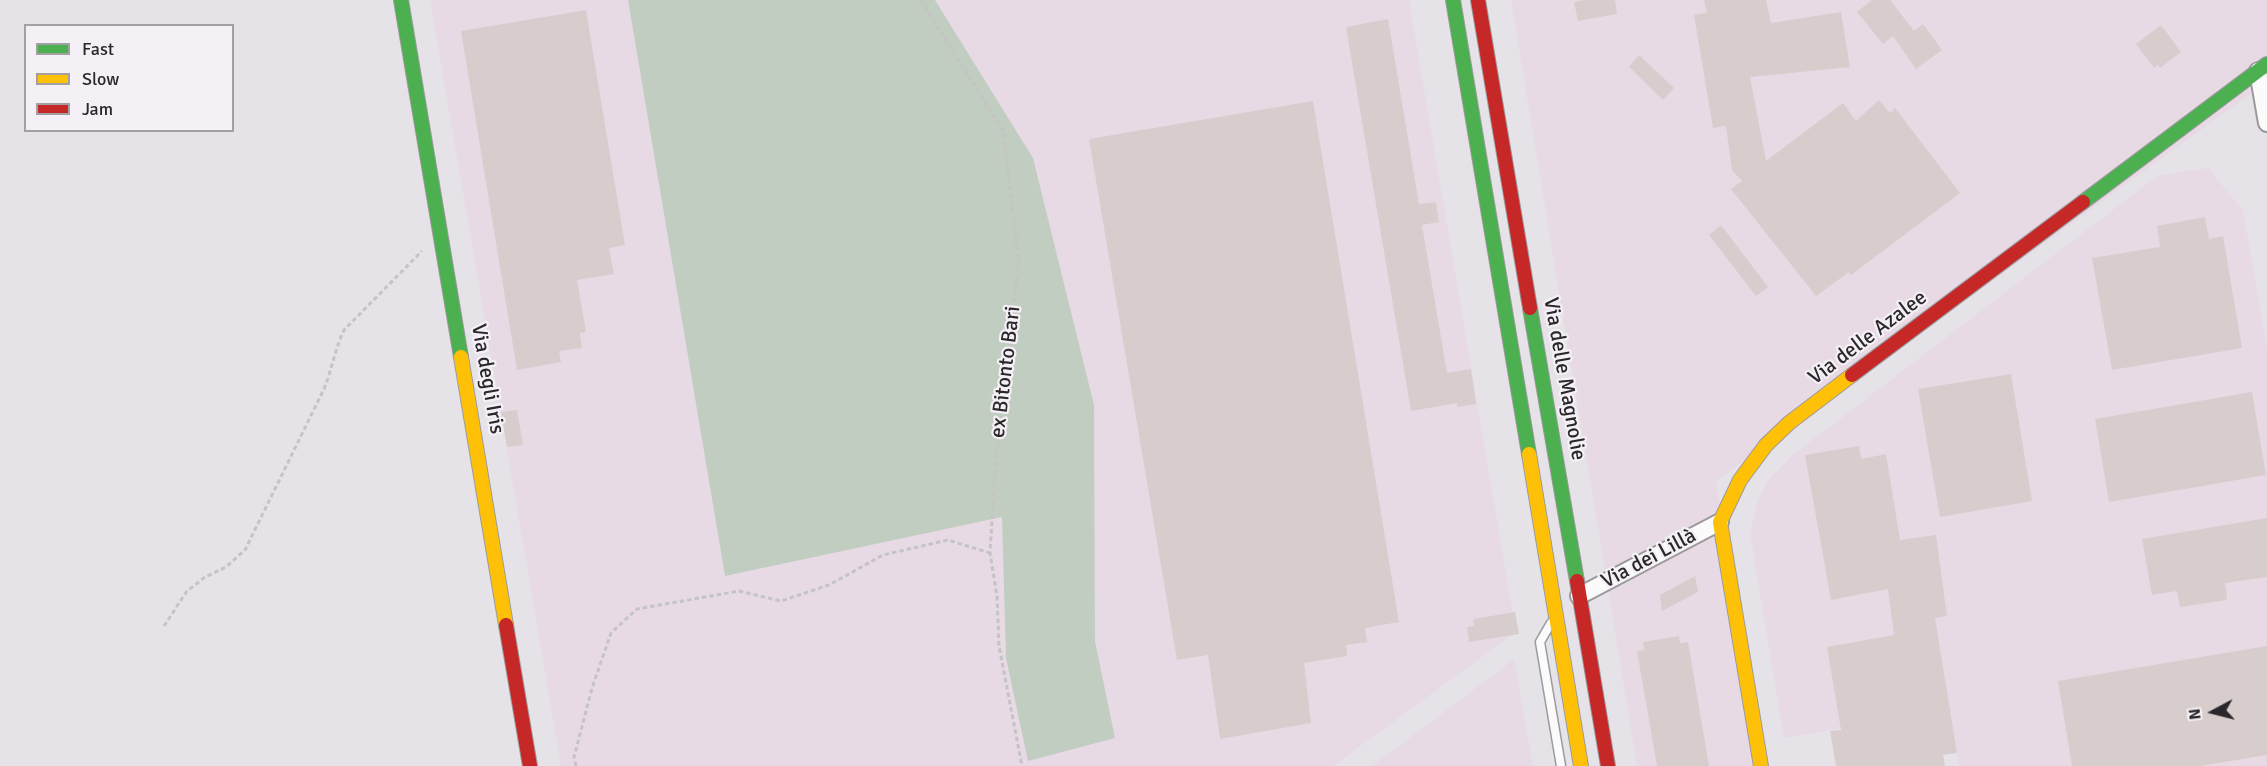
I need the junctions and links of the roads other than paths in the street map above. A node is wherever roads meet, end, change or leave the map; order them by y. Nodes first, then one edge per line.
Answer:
1 (401, 0) edge
2 (1454, 0) edge
3 (1478, 0) edge
4 (2263, 67) edge
5 (2267, 123) edge
6 (1720, 522) junction
7 (1580, 603) junction
8 (1556, 615) junction
9 (530, 766) edge
10 (1561, 766) edge
11 (1581, 766) edge
12 (1608, 766) edge
13 (1761, 766) edge

1 - 9 street, Via degli Iris
2 - 8 street
3 - 7 street, Via delle Magnolie
4 - 5 street
4 - 6 street, Via delle Azalee
6 - 7 street, Via dei Lillà
6 - 13 street
7 - 8 street
7 - 12 street, Via delle Magnolie
8 - 10 lane
8 - 11 street

